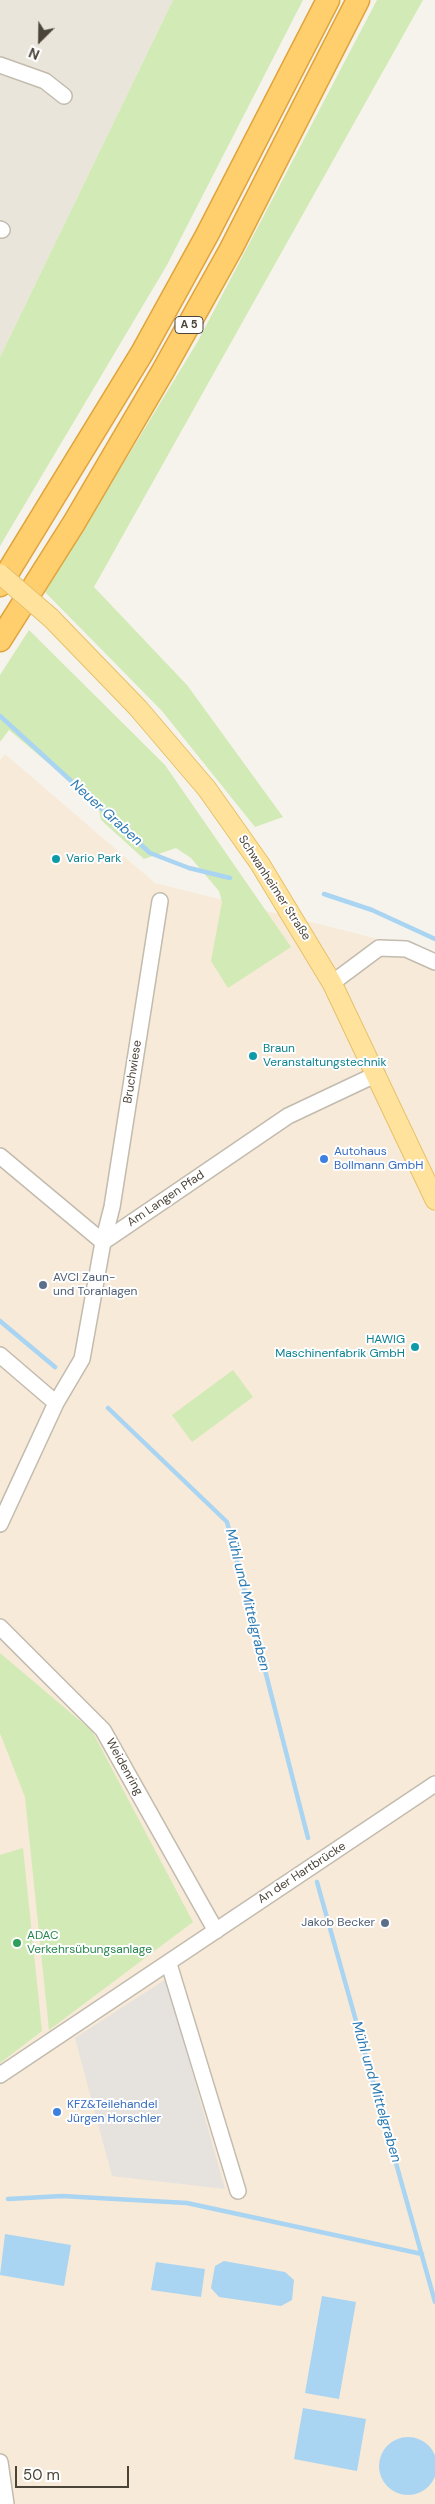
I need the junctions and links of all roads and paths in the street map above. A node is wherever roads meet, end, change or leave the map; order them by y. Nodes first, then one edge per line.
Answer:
1 (328, 0) edge
2 (358, 0) edge
3 (0, 65) edge
4 (64, 96) dead end
5 (0, 574) edge
6 (0, 586) edge
7 (0, 640) edge
8 (160, 901) dead end
9 (435, 962) edge
10 (332, 983) junction
11 (377, 1074) junction
12 (0, 1156) edge
13 (435, 1200) edge
14 (103, 1242) junction
15 (0, 1355) edge
16 (56, 1403) junction
17 (0, 1524) edge
18 (0, 1627) edge
19 (435, 1784) edge
20 (216, 1931) junction
21 (169, 1964) junction
22 (0, 2075) edge
23 (238, 2191) dead end
24 (0, 2462) edge
25 (6, 2504) edge

1 - 6 highway, A 5
2 - 7 highway, A 5
3 - 4 street
5 - 10 main road, Schwanheimer Straße, bridge
8 - 14 street, Bruchwiese
9 - 10 street
10 - 11 main road, Schwanheimer Straße
11 - 13 main road, Schwanheimer Straße
11 - 14 street, Am Langen Pfad
12 - 14 street
14 - 16 street
15 - 16 street
16 - 17 street
18 - 20 street, Weidenring
19 - 20 street, An der Hartbrücke
20 - 21 street, An der Hartbrücke
21 - 22 street, An der Hartbrücke
21 - 23 street
24 - 25 street

